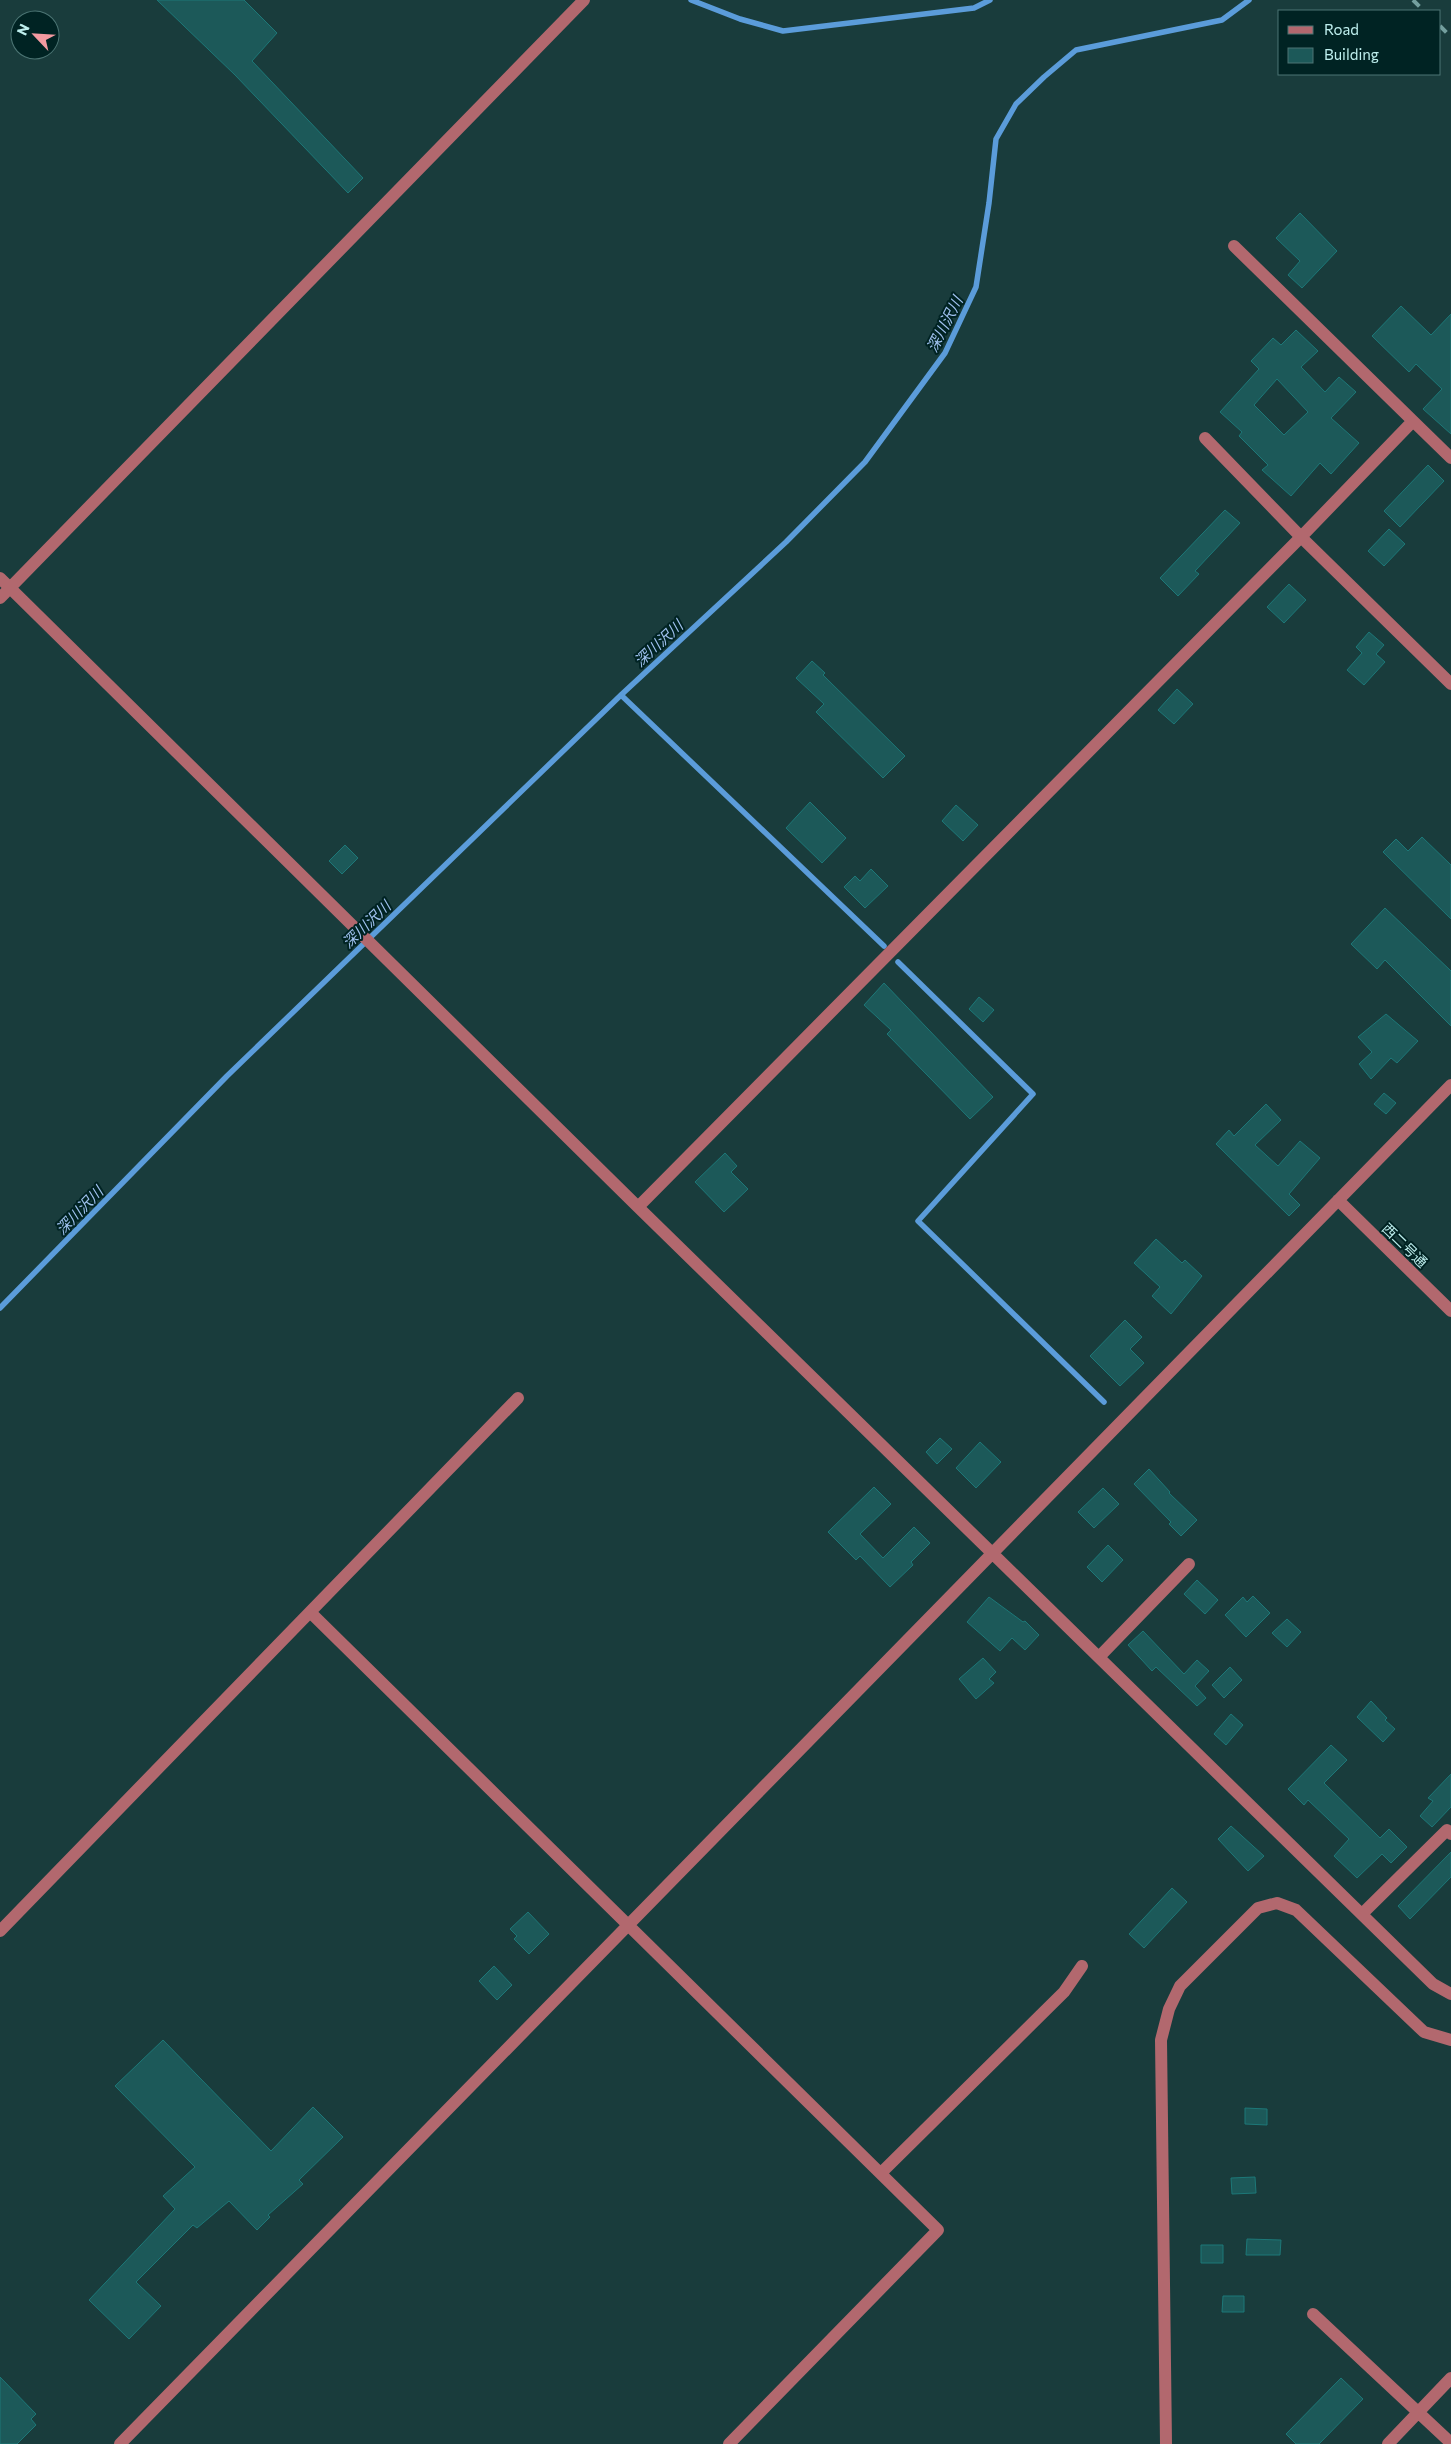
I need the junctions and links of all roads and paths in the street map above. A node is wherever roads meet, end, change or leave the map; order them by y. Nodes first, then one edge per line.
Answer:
1 (584, 0) edge
2 (1234, 246) dead end
3 (1412, 421) junction
4 (1205, 438) dead end
5 (1451, 458) edge
6 (1301, 537) junction
7 (0, 578) edge
8 (10, 588) junction
9 (0, 598) edge
10 (1451, 684) edge
11 (1451, 1085) edge
12 (1338, 1200) junction
13 (638, 1207) junction
14 (1451, 1311) edge
15 (518, 1398) dead end
16 (992, 1552) junction
17 (1189, 1564) dead end
18 (310, 1612) junction
19 (1099, 1657) junction
20 (1451, 1834) edge
21 (1362, 1914) junction
22 (626, 1925) junction
23 (0, 1931) edge
24 (1082, 1966) dead end
25 (1451, 1994) edge
26 (1451, 2040) edge
27 (882, 2172) junction
28 (1313, 2314) dead end
29 (1451, 2378) edge
30 (1418, 2412) junction
31 (1451, 2443) edge
32 (120, 2444) edge
33 (729, 2444) edge
34 (1166, 2444) edge
35 (1388, 2444) edge

1 - 8 street
2 - 3 street
3 - 5 street
3 - 6 street
4 - 6 street
6 - 10 street
6 - 13 street
7 - 8 street
8 - 9 street
8 - 13 street
11 - 12 street
12 - 14 street, 西二号通
12 - 16 street
13 - 16 street
15 - 18 street
16 - 19 street
16 - 22 street
17 - 19 street
18 - 22 street
18 - 23 street
19 - 21 street
20 - 21 street
21 - 25 street
22 - 27 street
22 - 32 street
24 - 27 street
26 - 34 street
27 - 33 street
28 - 30 street
29 - 30 street
30 - 31 street
30 - 35 street

